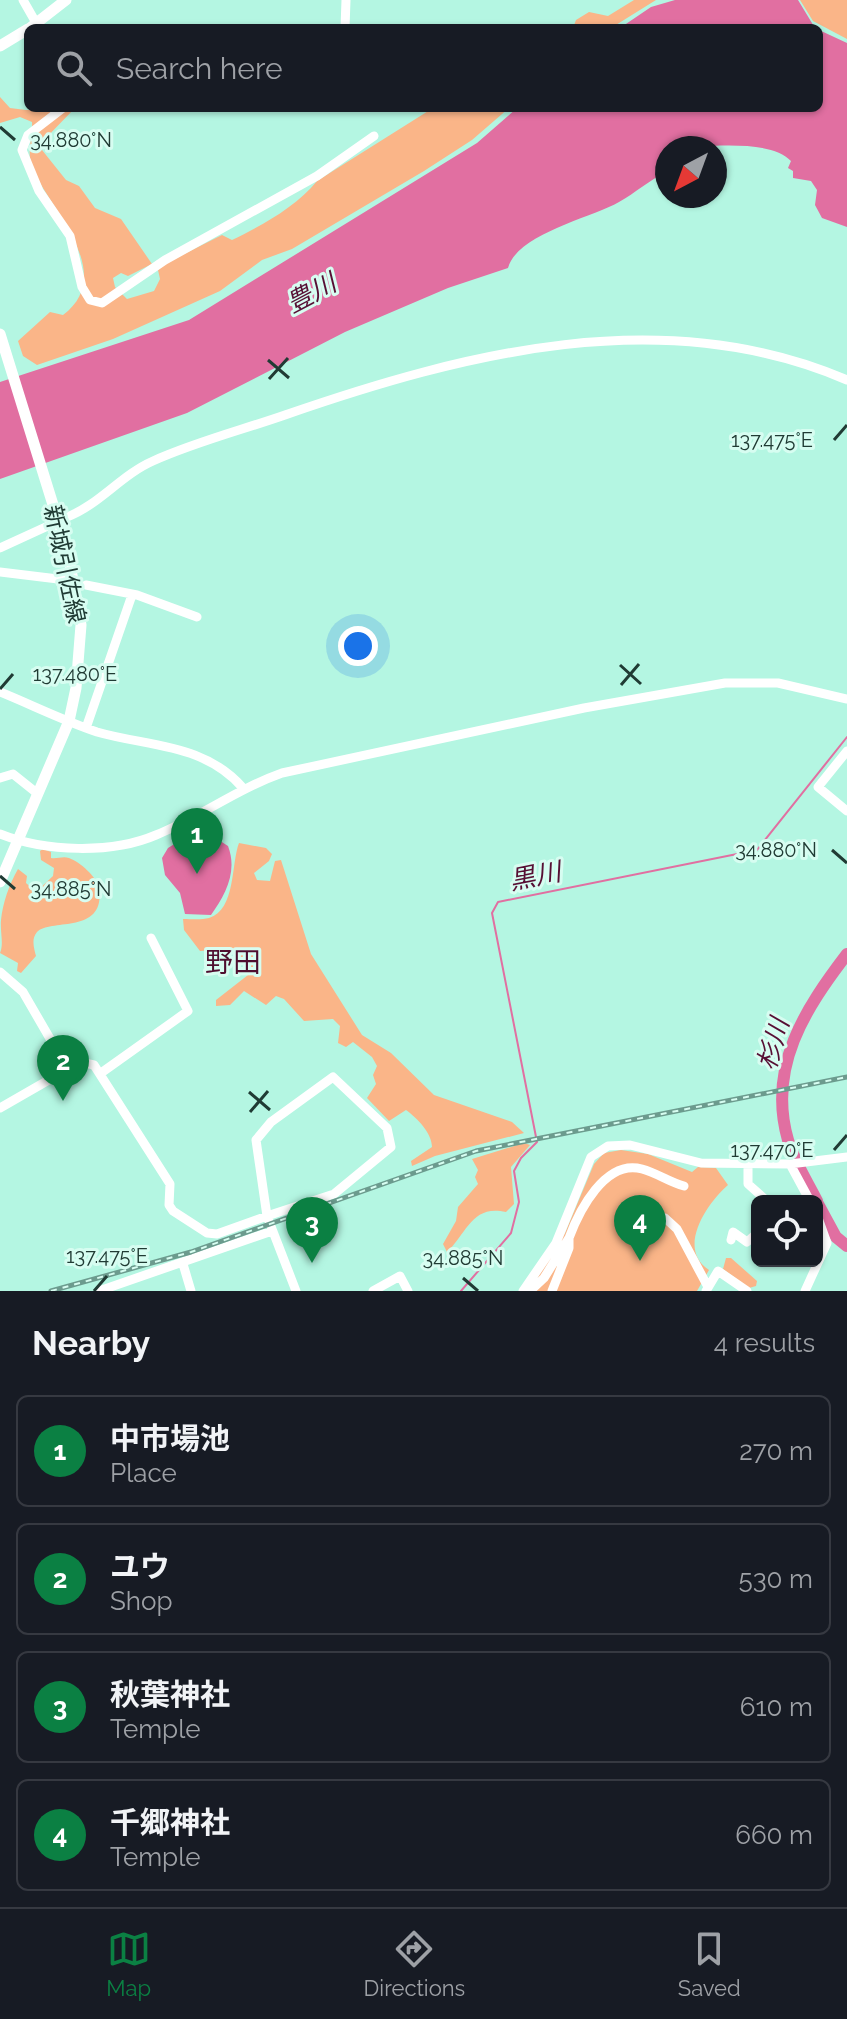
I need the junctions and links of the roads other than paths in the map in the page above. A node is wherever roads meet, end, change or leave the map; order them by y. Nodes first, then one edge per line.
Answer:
1 (23, 0) edge
2 (66, 0) edge
3 (346, 0) edge
4 (32, 24) edge
5 (37, 24) edge
6 (345, 24) edge
7 (24, 32) edge
8 (0, 46) edge
9 (58, 112) edge
10 (374, 136) dead end
11 (0, 334) edge
12 (847, 380) edge
13 (67, 517) dead end
14 (50, 525) dead end
15 (0, 548) edge
16 (0, 572) edge
17 (66, 580) dead end
18 (86, 585) dead end
19 (132, 595) junction
20 (197, 617) dead end
21 (0, 692) edge
22 (847, 699) edge
23 (69, 721) junction
24 (86, 728) junction
25 (847, 751) edge
26 (0, 778) edge
27 (243, 788) junction
28 (38, 794) junction
29 (847, 811) edge
30 (0, 834) edge
31 (17, 840) junction
32 (0, 882) edge
33 (151, 938) dead end
34 (0, 972) edge
35 (67, 1068) junction
36 (101, 1073) junction
37 (0, 1108) edge
38 (847, 1157) edge
39 (748, 1163) junction
40 (792, 1164) junction
41 (684, 1186) dead end
42 (760, 1195) edge
43 (807, 1195) edge
44 (267, 1216) junction
45 (665, 1218) dead end
46 (272, 1231) junction
47 (823, 1232) edge
48 (569, 1238) junction
49 (751, 1238) edge
50 (731, 1240) dead end
51 (823, 1252) edge
52 (183, 1264) junction
53 (816, 1267) edge
54 (707, 1289) edge
55 (99, 1291) edge
56 (191, 1291) edge
57 (296, 1291) edge
58 (373, 1291) edge
59 (408, 1291) edge
60 (523, 1291) edge
61 (530, 1291) edge
62 (552, 1291) edge
63 (747, 1291) edge
64 (805, 1291) edge

1 - 4 street
2 - 5 main road
3 - 6 street
7 - 8 main road
9 - 10 street
11 - 23 main road, 新城引佐線
12 - 13 street
14 - 15 street
16 - 17 street
18 - 19 street
19 - 20 street
19 - 24 street
21 - 23 street
22 - 27 street
23 - 24 street
23 - 28 main road, 新城引佐線
24 - 27 street
25 - 29 street
26 - 28 street
27 - 31 street
28 - 31 main road, 新城引佐線
30 - 31 street
31 - 32 main road, 新城引佐線
33 - 36 street
34 - 35 street
35 - 36 street
35 - 37 street
36 - 44 street
38 - 40 street
39 - 40 street
39 - 42 street
39 - 60 street
40 - 43 street
41 - 48 street
44 - 44 street
44 - 46 street
45 - 54 street
46 - 52 street
46 - 57 street
47 - 51 street
48 - 61 street
48 - 62 street
49 - 50 street
52 - 55 street
52 - 56 street
53 - 64 street
54 - 63 street
58 - 59 street

